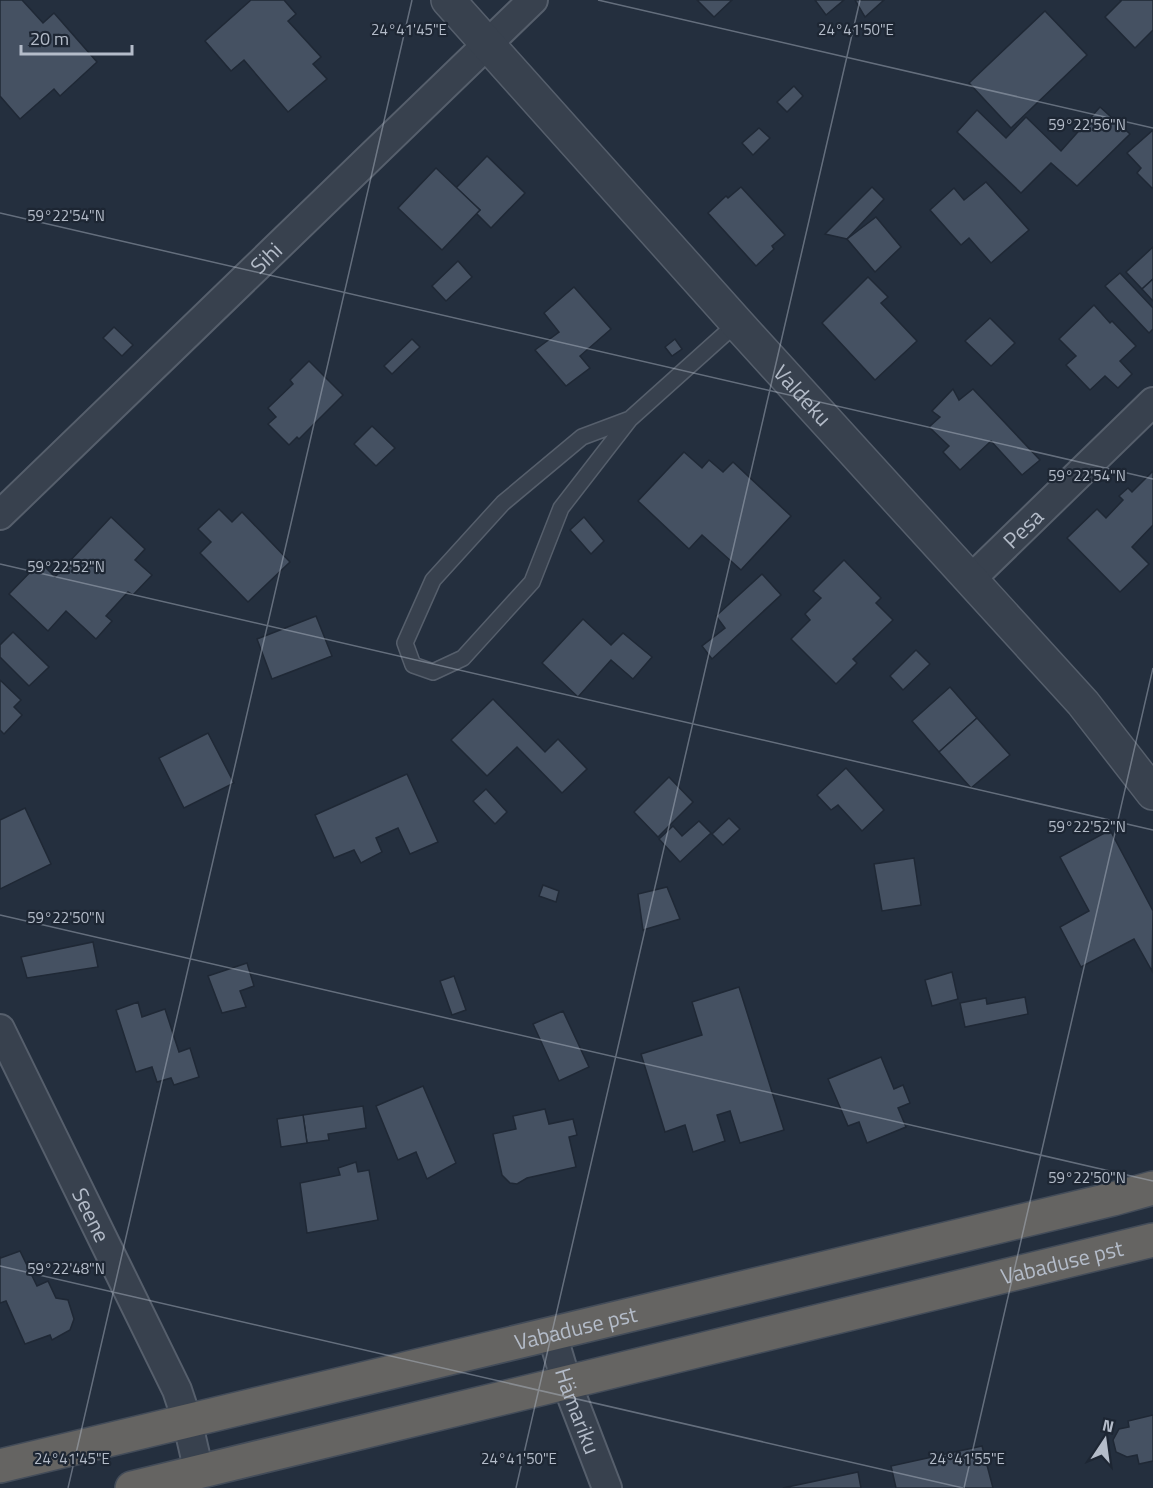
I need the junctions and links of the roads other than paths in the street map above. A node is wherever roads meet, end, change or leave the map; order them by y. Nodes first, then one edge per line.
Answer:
1 (448, 0) edge
2 (533, 0) edge
3 (487, 45) junction
4 (737, 323) junction
5 (1153, 402) edge
6 (630, 419) junction
7 (0, 515) edge
8 (970, 580) junction
9 (1153, 793) edge
10 (0, 1029) edge
11 (1153, 1188) edge
12 (1153, 1240) edge
13 (552, 1334) junction
14 (567, 1384) junction
15 (187, 1420) junction
16 (0, 1466) edge
17 (199, 1472) junction
18 (132, 1488) edge
19 (607, 1488) edge

1 - 3 street, Valdeku
2 - 3 street, Sihi
3 - 4 street, Valdeku
3 - 7 street, Sihi
4 - 6 lane
4 - 8 street, Valdeku
5 - 8 street, Pesa
6 - 6 lane
8 - 9 street, Valdeku
10 - 15 street, Seene
11 - 13 highway, Vabaduse pst
12 - 14 highway, Vabaduse pst
13 - 14 street, Hämariku
13 - 15 highway, Vabaduse pst
14 - 17 highway, Vabaduse pst
14 - 19 street, Hämariku
15 - 16 highway, Vabaduse pst
15 - 17 street, Seene
17 - 18 highway, Vabaduse pst

